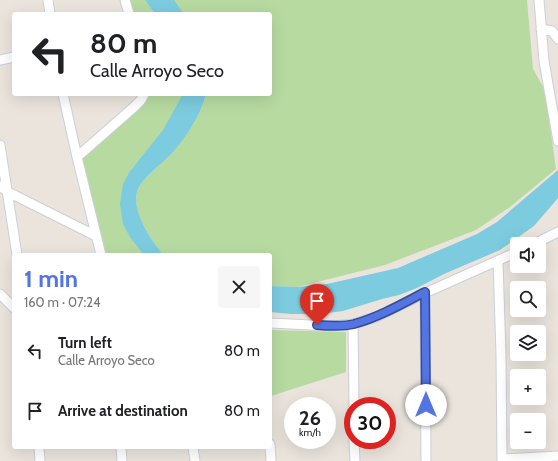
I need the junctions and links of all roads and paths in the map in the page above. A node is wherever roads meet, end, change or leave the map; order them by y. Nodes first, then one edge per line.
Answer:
1 (48, 0) edge
2 (125, 0) edge
3 (539, 0) edge
4 (50, 12) edge
5 (128, 12) edge
6 (541, 29) junction
7 (558, 39) edge
8 (12, 57) edge
9 (0, 60) edge
10 (63, 96) edge
11 (143, 96) edge
12 (558, 140) edge
13 (0, 145) edge
14 (77, 157) junction
15 (0, 186) edge
16 (8, 192) junction
17 (558, 232) edge
18 (96, 236) junction
19 (546, 238) edge
20 (17, 253) edge
21 (101, 253) edge
22 (510, 255) edge
23 (498, 261) junction
24 (425, 292) junction
25 (0, 294) edge
26 (12, 306) edge
27 (272, 322) edge
28 (353, 324) junction
29 (354, 397) edge
30 (39, 449) edge
31 (121, 449) edge
32 (194, 449) edge
33 (270, 449) edge
34 (354, 449) edge
35 (558, 456) edge
36 (502, 460) edge
37 (40, 461) edge
38 (122, 461) edge
39 (195, 461) edge
40 (271, 461) edge
41 (355, 461) edge
42 (426, 461) edge

1 - 4 street
2 - 5 street
3 - 6 street
6 - 7 street
6 - 12 street
8 - 9 street
10 - 14 street
11 - 14 street
13 - 16 street
14 - 18 street
15 - 16 street
16 - 18 street
16 - 20 street
17 - 19 street
18 - 21 street
22 - 23 street
23 - 24 street
23 - 36 street
24 - 28 street
24 - 42 street
25 - 26 street
27 - 28 street
28 - 29 street
30 - 37 street
31 - 38 street
32 - 39 street
33 - 40 street
34 - 41 street
35 - 36 street

